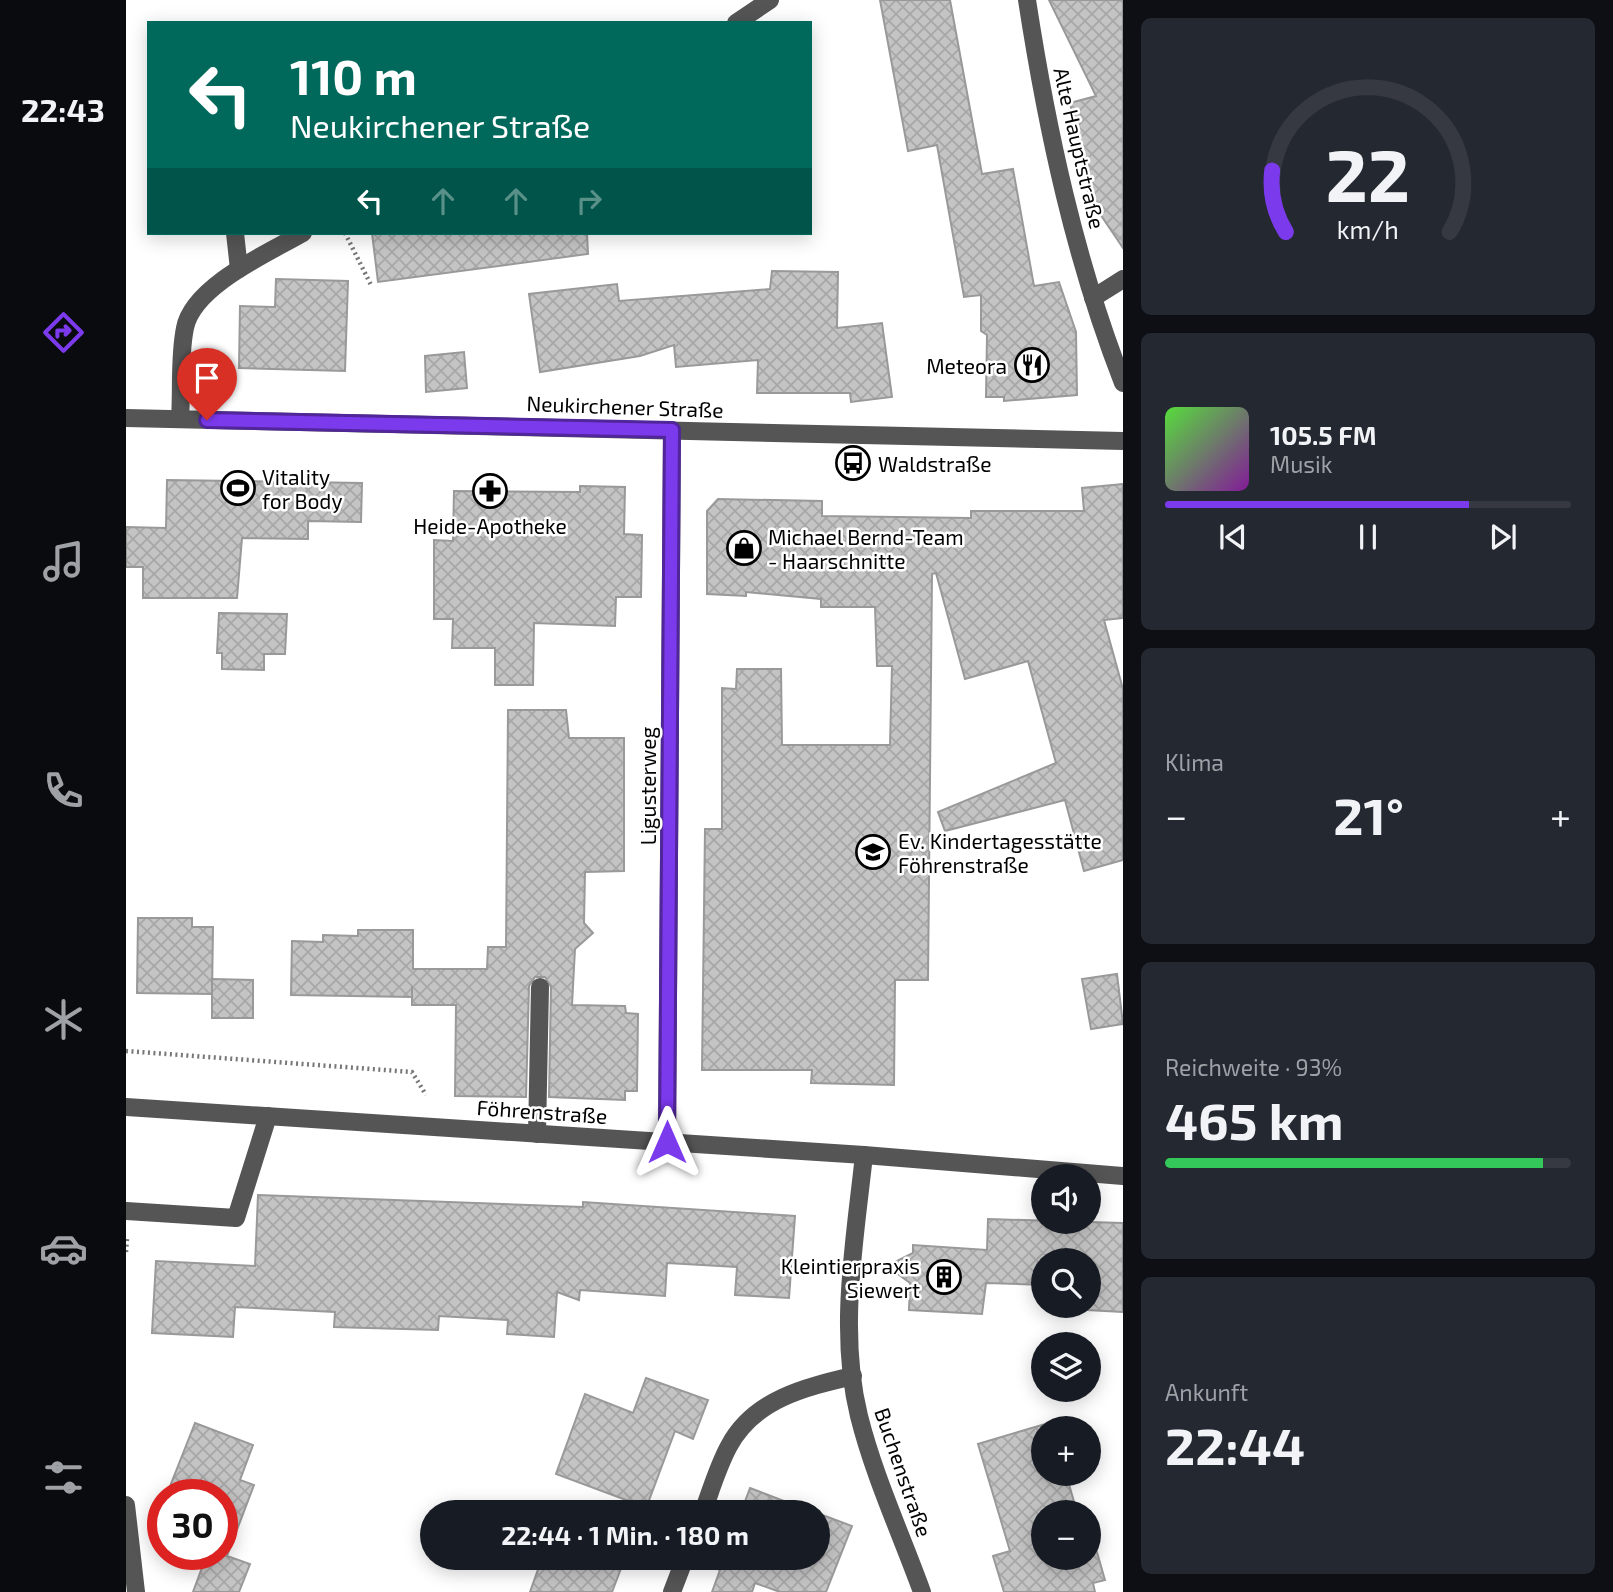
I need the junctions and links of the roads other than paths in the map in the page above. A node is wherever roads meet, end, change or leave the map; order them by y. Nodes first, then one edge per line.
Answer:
1 (770, 0) edge
2 (1027, 0) edge
3 (739, 21) edge
4 (235, 235) edge
5 (299, 235) edge
6 (239, 269) junction
7 (1123, 279) edge
8 (1093, 298) junction
9 (1123, 383) edge
10 (126, 418) edge
11 (180, 419) junction
12 (672, 430) junction
13 (1123, 441) edge
14 (540, 987) dead end
15 (126, 1107) edge
16 (268, 1116) junction
17 (537, 1134) junction
18 (667, 1142) junction
19 (864, 1155) junction
20 (1123, 1176) edge
21 (126, 1210) edge
22 (853, 1376) junction
23 (708, 1500) edge
24 (126, 1505) edge
25 (680, 1570) edge
26 (136, 1592) edge
27 (672, 1592) edge
28 (922, 1592) edge

1 - 3 street
2 - 8 street, Alte Hauptstraße
4 - 6 street
5 - 6 street
6 - 11 street
7 - 8 street
8 - 9 street, Alte Hauptstraße
10 - 11 street, Neukirchener Straße
11 - 12 street, Neukirchener Straße
12 - 13 street, Neukirchener Straße
12 - 18 street, Ligusterweg
14 - 17 street
15 - 16 street, Föhrenstraße
16 - 17 street, Föhrenstraße
16 - 21 street
17 - 18 street, Föhrenstraße
18 - 19 street, Föhrenstraße
19 - 20 street, Föhrenstraße
19 - 22 street, Buchenstraße
22 - 23 street
22 - 28 street, Buchenstraße
24 - 26 street
25 - 27 street

